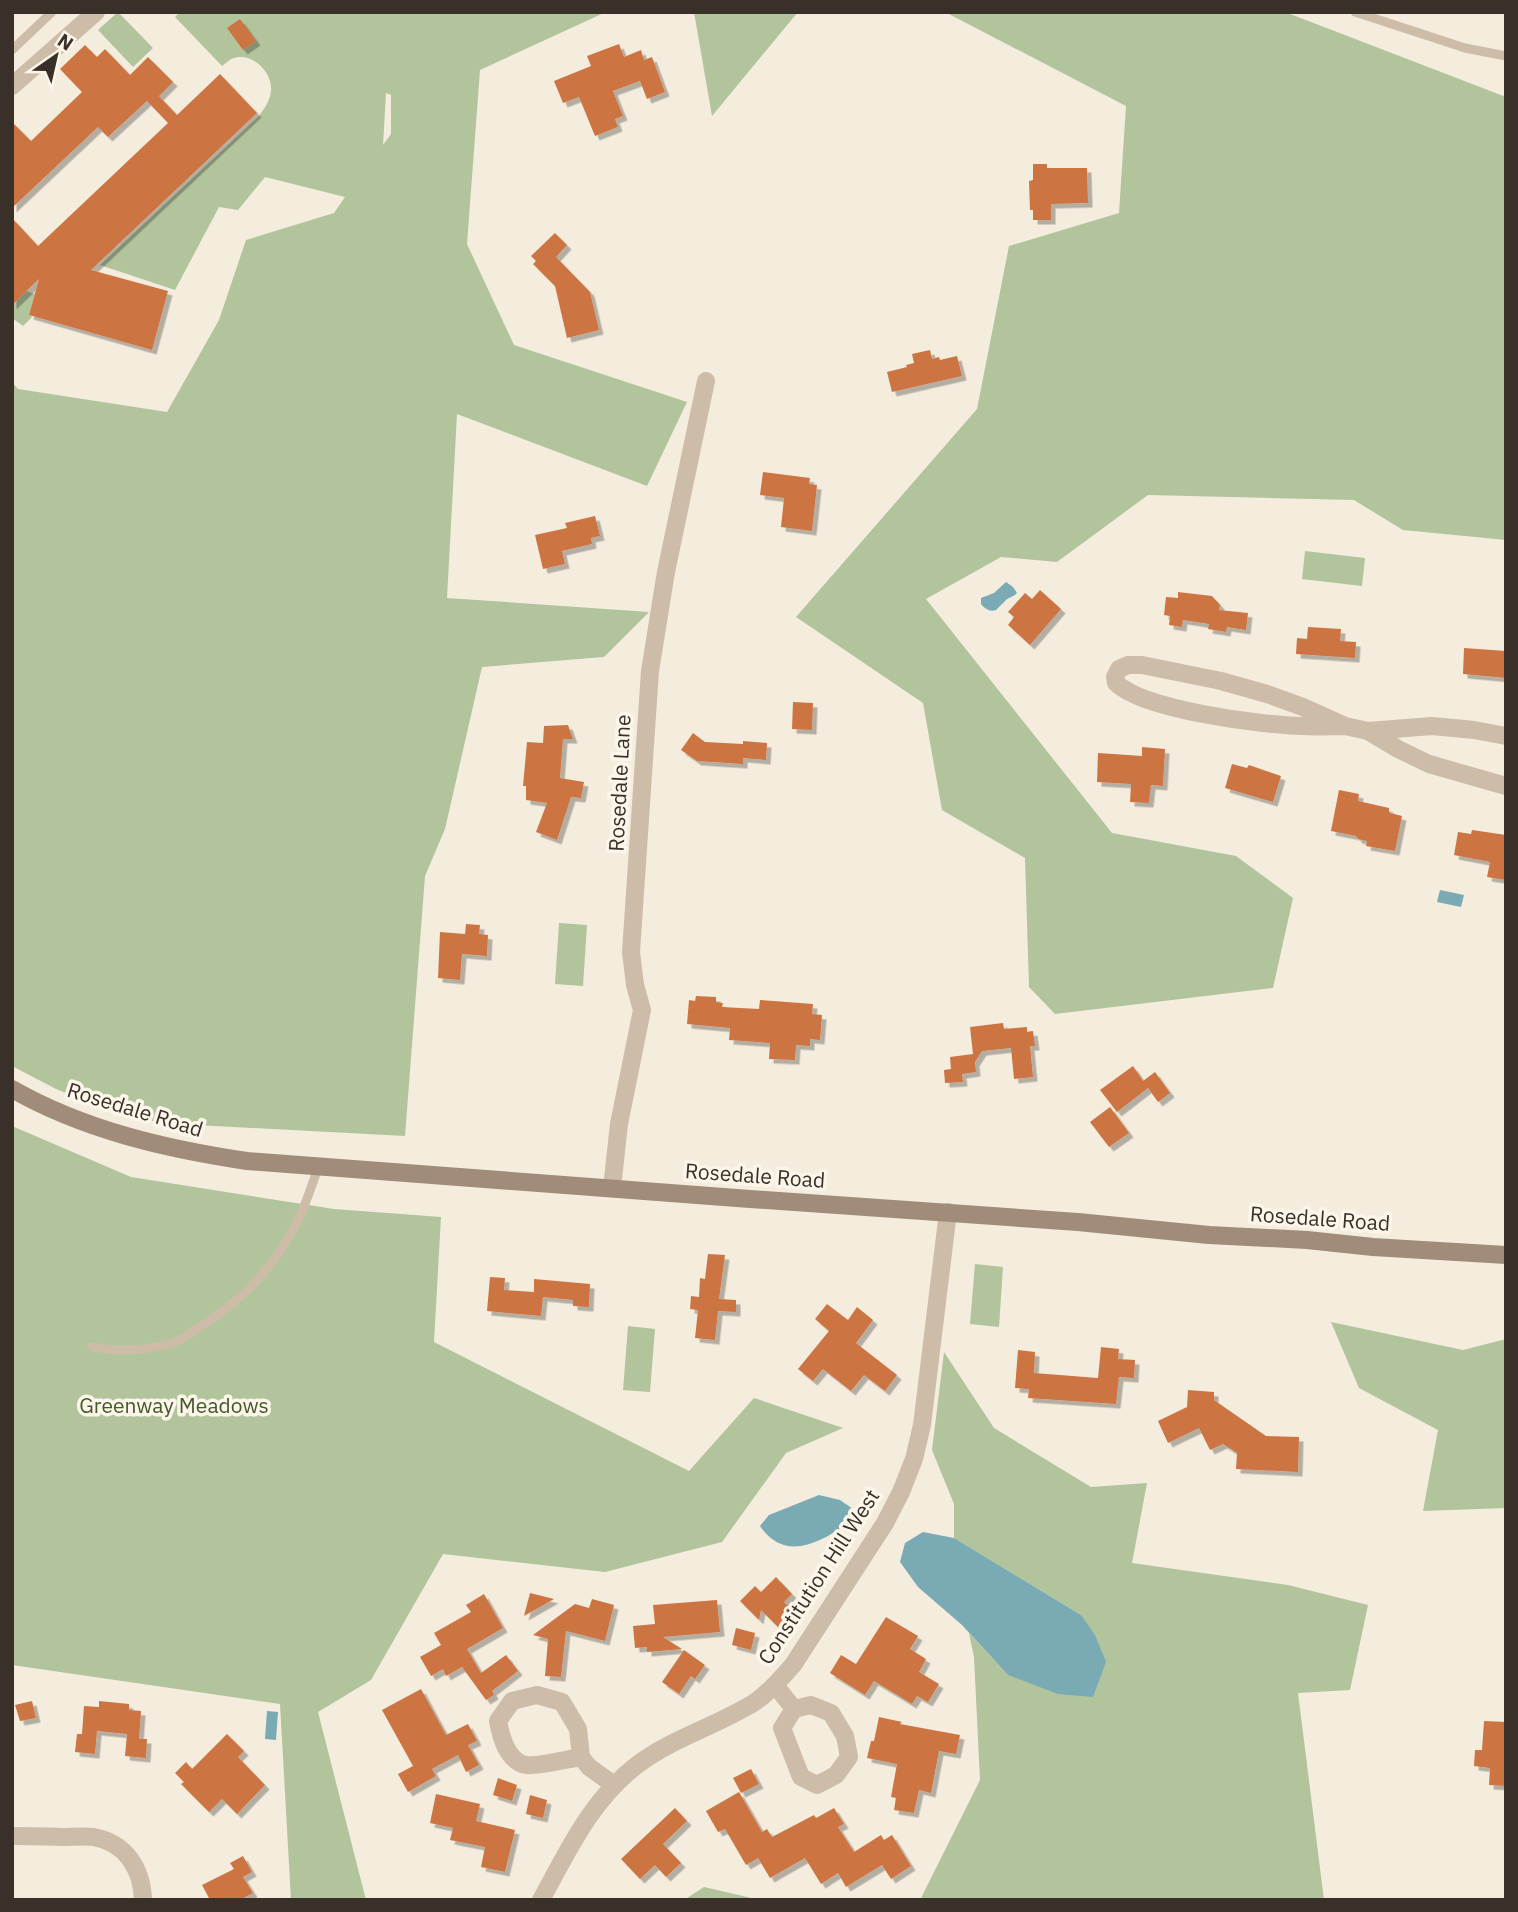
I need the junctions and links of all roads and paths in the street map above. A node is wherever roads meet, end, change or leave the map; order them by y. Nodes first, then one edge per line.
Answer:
1 (52, 12) edge
2 (96, 12) edge
3 (1355, 12) edge
4 (12, 50) edge
5 (1506, 56) edge
6 (12, 86) edge
7 (706, 381) dead end
8 (1345, 726) junction
9 (1368, 731) junction
10 (1506, 736) edge
11 (1506, 786) edge
12 (12, 1089) edge
13 (319, 1166) junction
14 (612, 1188) junction
15 (948, 1212) junction
16 (1506, 1255) edge
17 (92, 1348) dead end
18 (775, 1685) junction
19 (794, 1709) junction
20 (580, 1757) junction
21 (614, 1785) junction
22 (12, 1836) edge
23 (143, 1900) edge
24 (541, 1900) edge

1 - 4 lane
2 - 6 street
3 - 5 lane
7 - 14 street, Rosedale Lane
8 - 8 street
8 - 9 street
9 - 10 street
9 - 11 street
12 - 13 street, Rosedale Road
13 - 14 street, Rosedale Road
13 - 17 lane
14 - 15 street, Rosedale Road
15 - 16 street, Rosedale Road
15 - 18 street, Constitution Hill West
18 - 19 street
18 - 21 street, Constitution Hill West
19 - 19 street
20 - 20 street
20 - 21 street
21 - 24 street, Constitution Hill West
22 - 23 street

